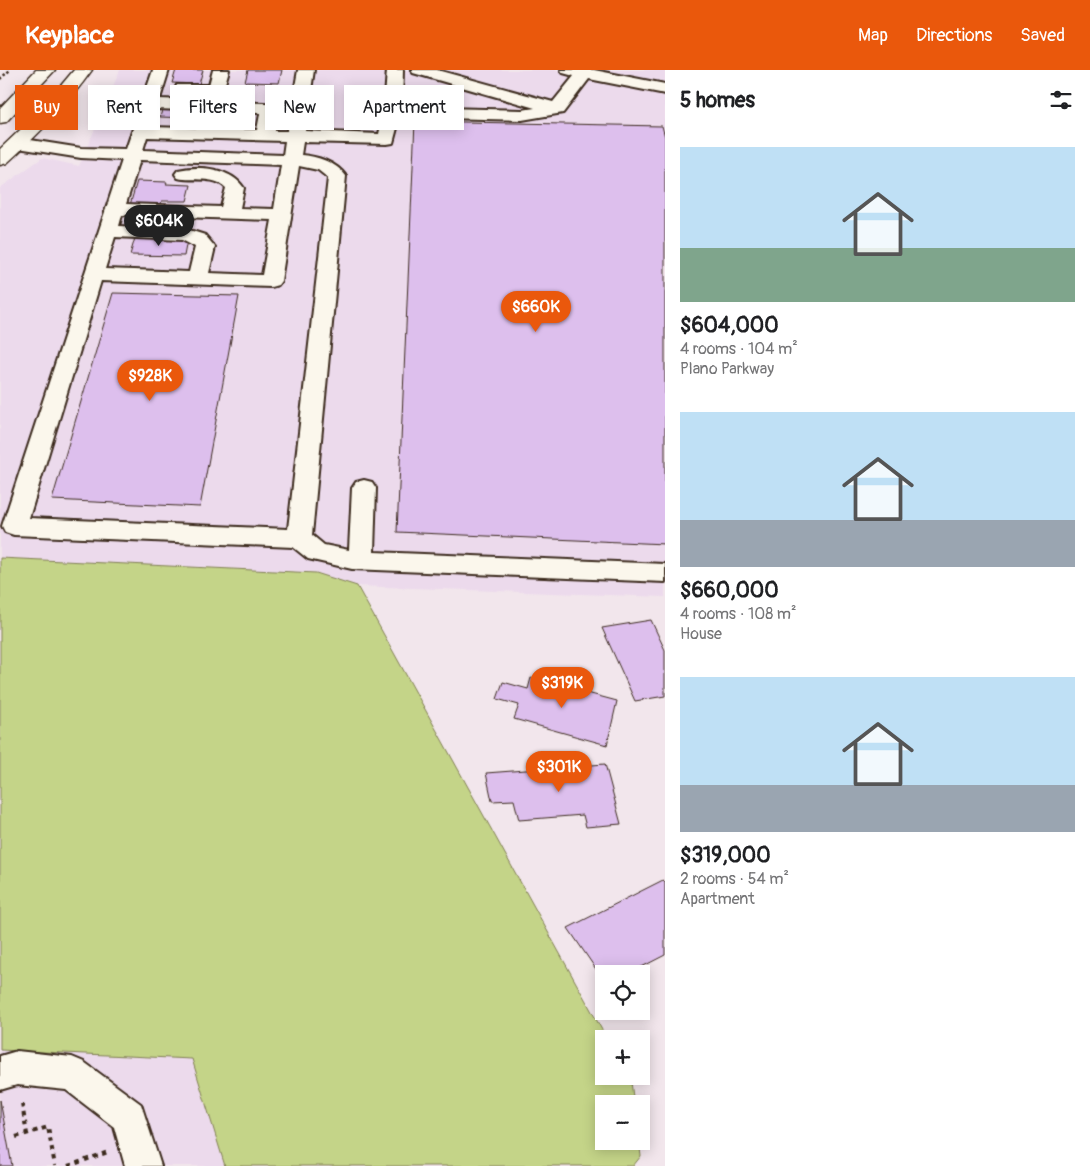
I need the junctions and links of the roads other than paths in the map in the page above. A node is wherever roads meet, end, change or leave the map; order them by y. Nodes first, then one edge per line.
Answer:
1 (46, 70) edge
2 (83, 70) edge
3 (160, 70) edge
4 (221, 70) edge
5 (306, 70) edge
6 (395, 70) edge
7 (419, 70) edge
8 (577, 72) edge
9 (441, 76) junction
10 (155, 85) edge
11 (394, 85) edge
12 (440, 85) edge
13 (664, 86) edge
14 (160, 95) edge
15 (160, 97) edge
16 (557, 109) junction
17 (464, 113) edge
18 (0, 118) edge
19 (389, 130) edge
20 (141, 132) joint
21 (265, 135) junction
22 (296, 136) junction
23 (18, 143) junction
24 (0, 159) edge
25 (292, 160) junction
26 (135, 167) junction
27 (164, 174) dead end
28 (115, 209) junction
29 (229, 213) junction
30 (282, 215) junction
31 (108, 231) junction
32 (93, 275) junction
33 (198, 278) junction
34 (364, 488) dead end
35 (299, 538) junction
36 (360, 560) junction
37 (665, 573) edge
38 (0, 1074) edge
39 (137, 1141) edge

1 - 18 main road
2 - 23 main road
3 - 10 street
4 - 14 street
5 - 22 street
6 - 11 street
7 - 9 street
8 - 13 street
8 - 16 street
9 - 12 street
9 - 16 street
15 - 21 street
16 - 17 street
19 - 22 street
20 - 21 street
20 - 26 street
21 - 22 street
22 - 25 street
23 - 24 main road
23 - 26 street
25 - 26 street
25 - 30 street
25 - 35 street
26 - 28 street
27 - 29 street
28 - 29 street
28 - 31 street
29 - 30 street
30 - 33 street
31 - 32 street
31 - 33 street
32 - 33 street
32 - 35 street
34 - 36 street
35 - 36 street
36 - 37 street
38 - 39 street

